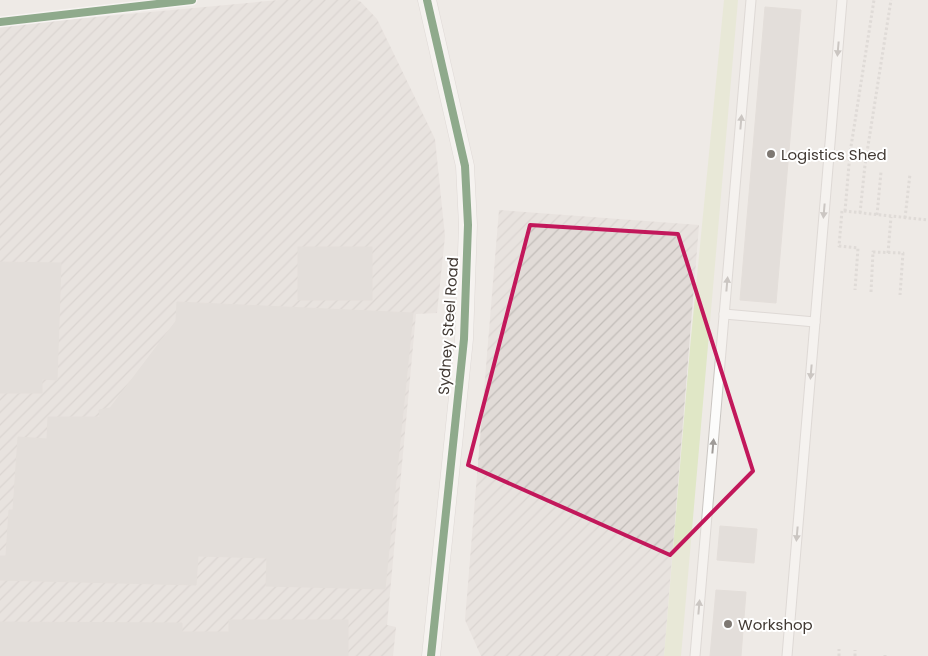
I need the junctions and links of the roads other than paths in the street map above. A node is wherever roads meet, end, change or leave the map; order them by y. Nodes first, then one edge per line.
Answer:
1 (427, 0) edge
2 (751, 0) edge
3 (834, 0) edge
4 (842, 0) edge
5 (724, 314) junction
6 (815, 322) junction
7 (431, 656) edge
8 (695, 656) edge
9 (787, 656) edge

1 - 7 street, Sydney Steel Road
5 -> 2 lane
3 - 4 lane
4 -> 6 lane
5 - 6 lane
8 -> 5 lane
6 -> 9 lane

